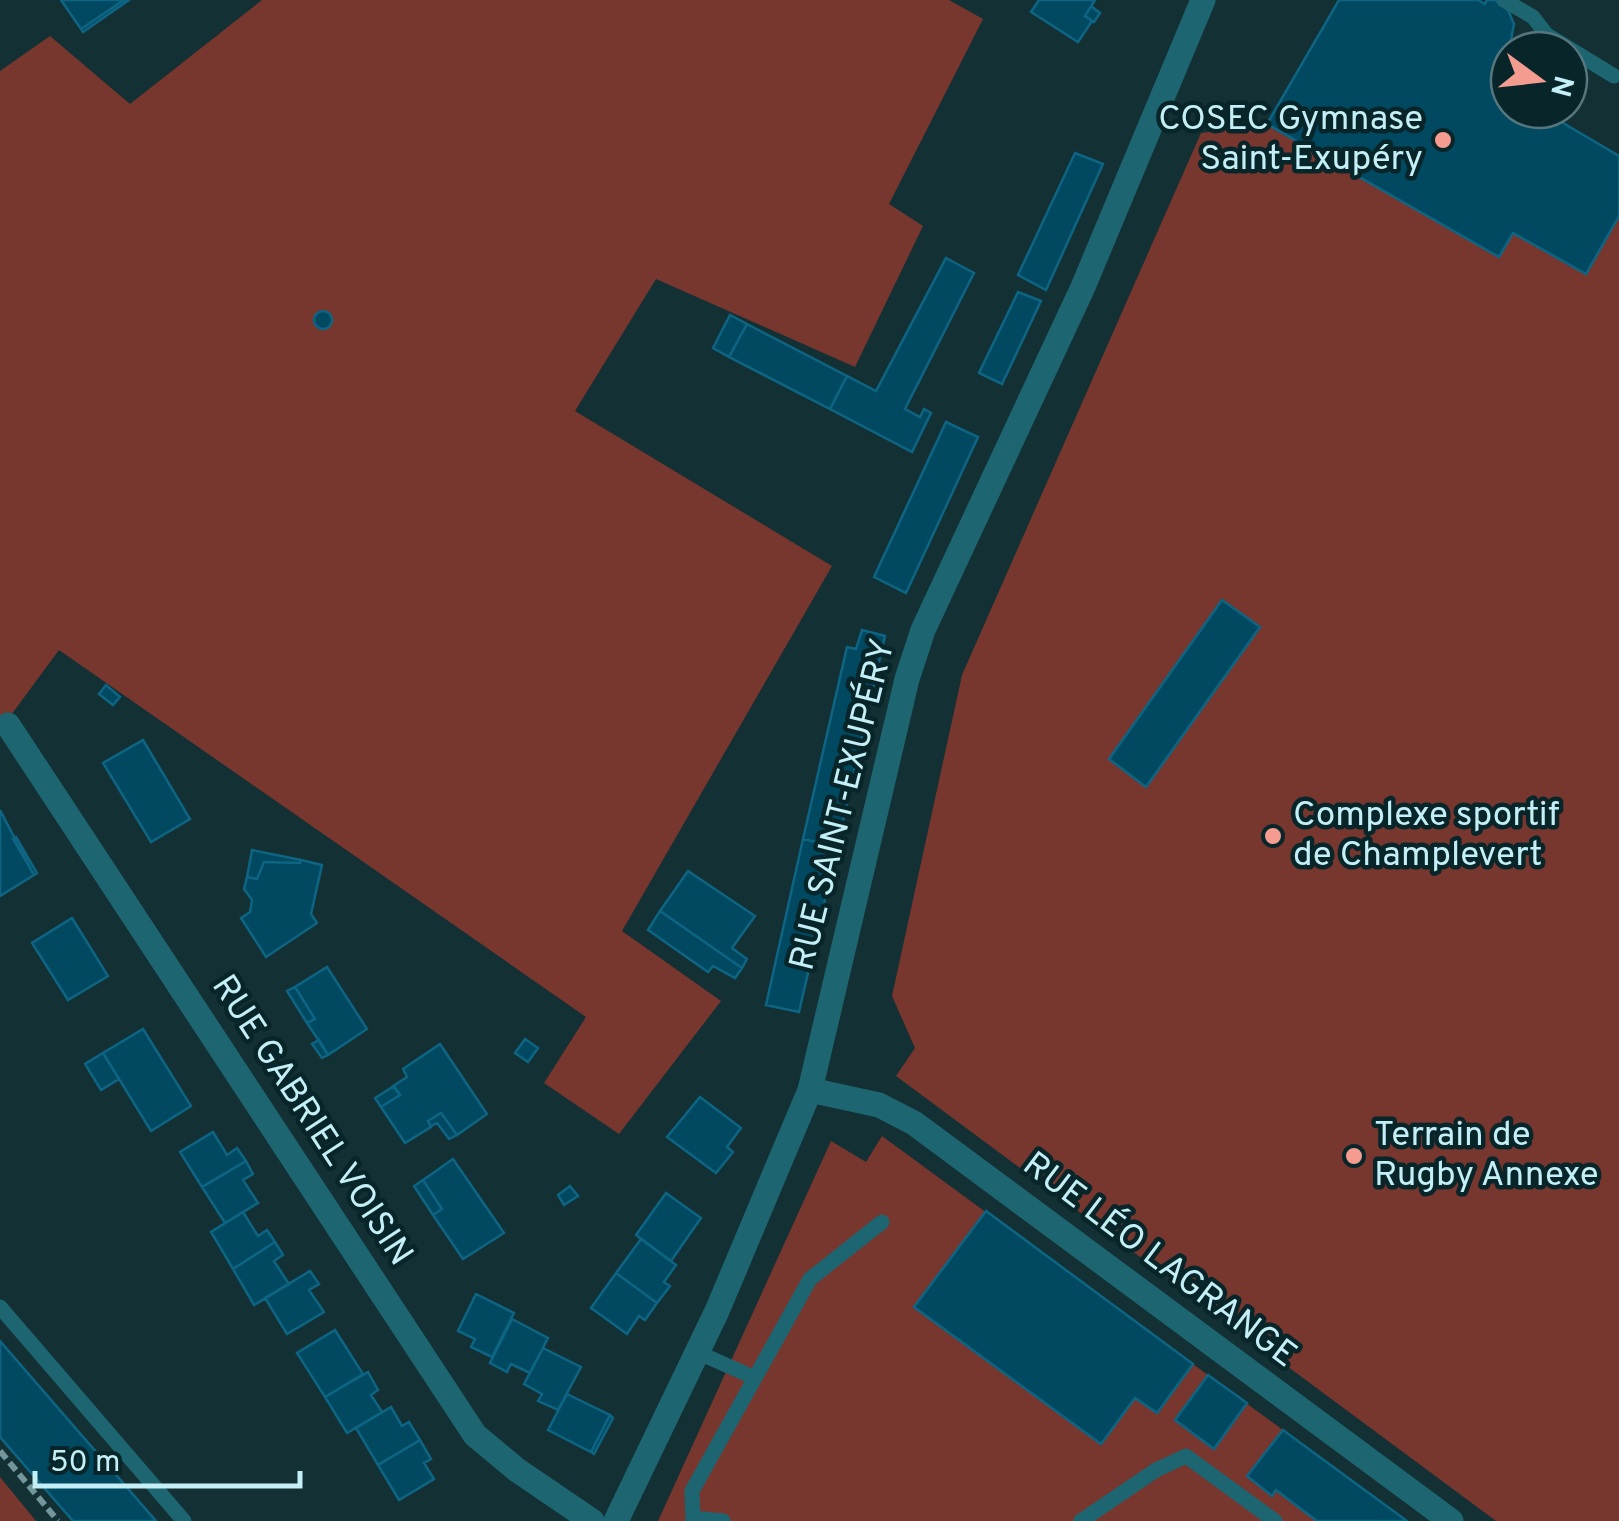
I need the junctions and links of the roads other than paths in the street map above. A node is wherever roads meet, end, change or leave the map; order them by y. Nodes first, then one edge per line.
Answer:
1 (1203, 0) edge
2 (1504, 0) edge
3 (1614, 76) dead end
4 (8, 725) dead end
5 (810, 1090) junction
6 (882, 1222) dead end
7 (0, 1307) edge
8 (697, 1352) junction
9 (755, 1378) junction
10 (693, 1519) edge
11 (184, 1521) edge
12 (592, 1521) edge
13 (616, 1521) edge
14 (723, 1521) edge
15 (1080, 1521) edge
16 (1276, 1521) edge
17 (1450, 1521) edge

1 - 5 street, RUE SAINT-EXUPÉRY
2 - 3 lane
4 - 12 street, RUE GABRIEL VOISIN
5 - 8 street, RUE SAINT-EXUPÉRY
5 - 17 street, RUE LÉO LAGRANGE
6 - 9 lane
7 - 11 lane
8 - 9 lane
8 - 13 street, RUE SAINT-EXUPÉRY
9 - 10 lane
10 - 14 lane
15 - 16 lane

